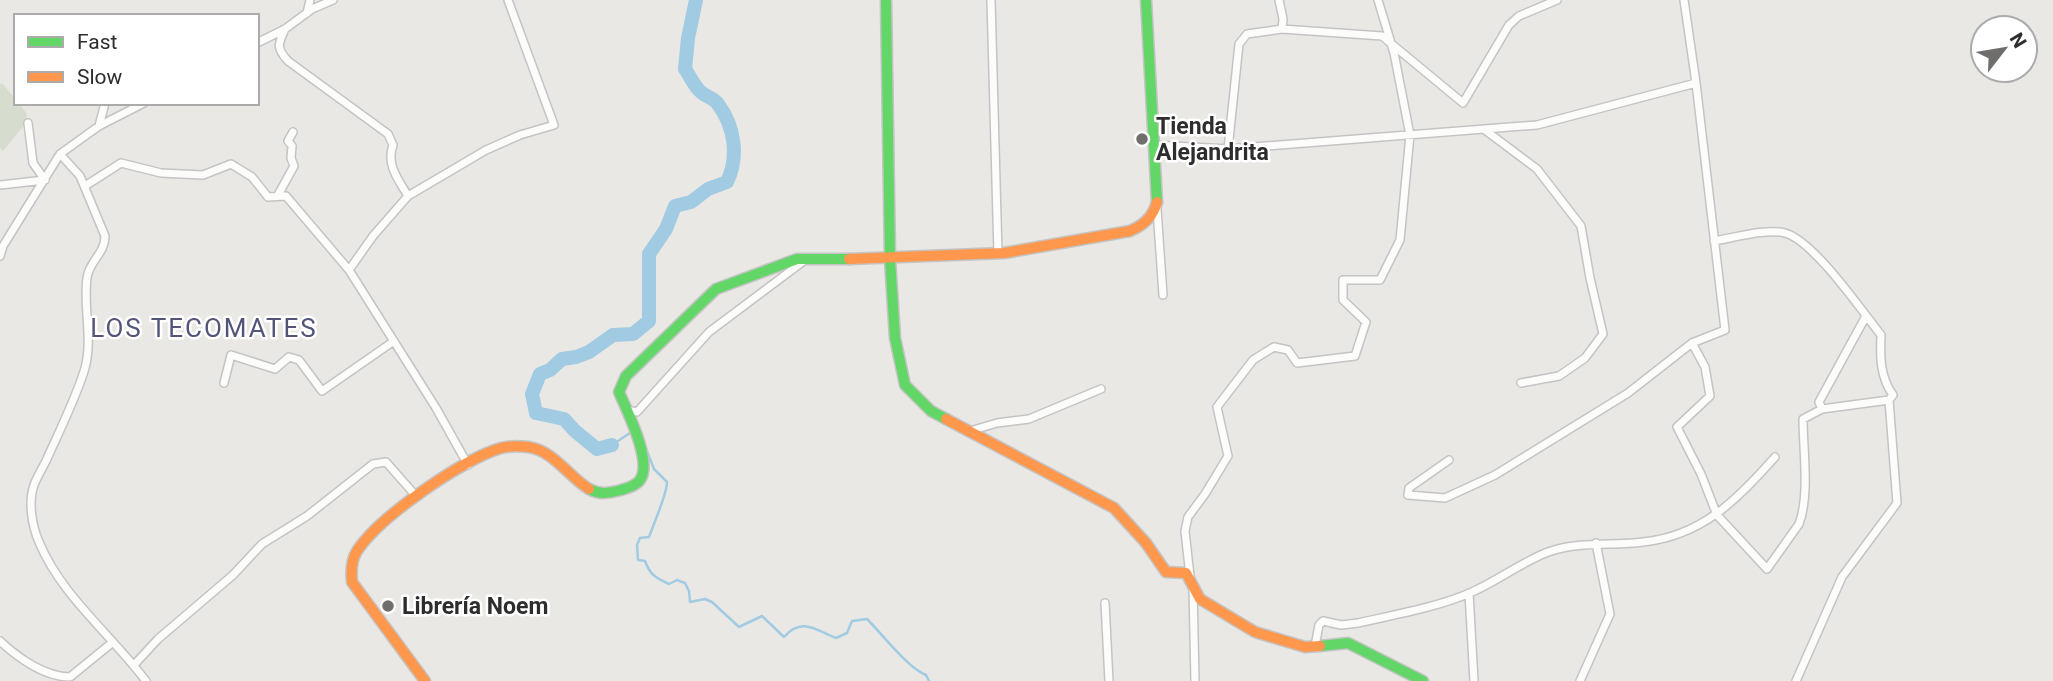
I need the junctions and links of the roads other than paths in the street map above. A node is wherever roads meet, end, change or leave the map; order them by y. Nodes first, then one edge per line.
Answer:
1 (310, 0) edge
2 (333, 0) edge
3 (508, 0) edge
4 (886, 0) edge
5 (991, 0) edge
6 (1146, 0) edge
7 (1279, 0) edge
8 (1378, 0) edge
9 (1557, 0) edge
10 (1684, 0) edge
11 (306, 14) junction
12 (285, 29) junction
13 (1282, 29) junction
14 (259, 42) edge
15 (1390, 42) junction
16 (1696, 83) junction
17 (104, 105) edge
18 (140, 105) edge
19 (28, 123) dead end
20 (99, 126) junction
21 (1485, 130) junction
22 (293, 132) dead end
23 (1410, 135) junction
24 (1154, 145) junction
25 (1228, 149) junction
26 (60, 154) junction
27 (45, 180) junction
28 (0, 185) edge
29 (85, 186) junction
30 (278, 195) junction
31 (408, 196) junction
32 (1157, 209) junction
33 (1714, 241) junction
34 (998, 254) junction
35 (0, 256) edge
36 (807, 258) junction
37 (890, 259) junction
38 (349, 270) junction
39 (1164, 295) dead end
40 (1866, 316) junction
41 (394, 341) junction
42 (1692, 343) junction
43 (224, 383) dead end
44 (1521, 383) dead end
45 (1101, 389) dead end
46 (1889, 400) junction
47 (1822, 409) junction
48 (627, 415) junction
49 (970, 431) junction
50 (1775, 457) dead end
51 (1449, 460) dead end
52 (468, 465) junction
53 (416, 496) junction
54 (1717, 515) junction
55 (1596, 543) junction
56 (1192, 584) junction
57 (1469, 593) junction
58 (1105, 603) dead end
59 (0, 641) edge
60 (113, 642) junction
61 (1315, 646) junction
62 (134, 665) junction
63 (146, 681) edge
64 (425, 681) edge
65 (1110, 681) edge
66 (1195, 681) edge
67 (1423, 681) edge
68 (1474, 681) edge
69 (1580, 681) edge
70 (1796, 681) edge

1 - 11 street
2 - 11 street
3 - 31 street
4 - 37 main road
5 - 34 street
6 - 24 main road
7 - 13 street
8 - 15 street
9 - 15 street
10 - 16 street
11 - 12 street
12 - 14 street
12 - 31 street
13 - 15 street
13 - 25 street
15 - 23 street
16 - 21 street
16 - 33 street
17 - 20 street
18 - 20 street
19 - 27 street
20 - 26 street
21 - 23 street
21 - 44 street
22 - 30 street
23 - 25 street
23 - 56 street
24 - 25 street
24 - 32 main road
26 - 27 street
26 - 29 street
27 - 28 street
27 - 35 street
29 - 30 street
29 - 60 street
30 - 38 street
31 - 38 street
32 - 34 main road
32 - 39 street
33 - 40 street
33 - 42 street
34 - 37 main road
36 - 37 main road
36 - 48 street
36 - 48 main road
37 - 49 main road
38 - 41 street
40 - 46 street
40 - 47 street
41 - 43 street
41 - 52 street
42 - 51 street
42 - 54 street
45 - 49 street
46 - 47 street
46 - 70 street
47 - 54 street
48 - 52 main road
49 - 56 main road
50 - 54 street
52 - 53 main road
53 - 62 street
53 - 64 main road
54 - 55 street
55 - 57 street
55 - 69 street
56 - 61 main road
56 - 66 street
57 - 61 street
57 - 68 street
58 - 65 street
59 - 60 street
60 - 62 street
61 - 67 main road
62 - 63 street

